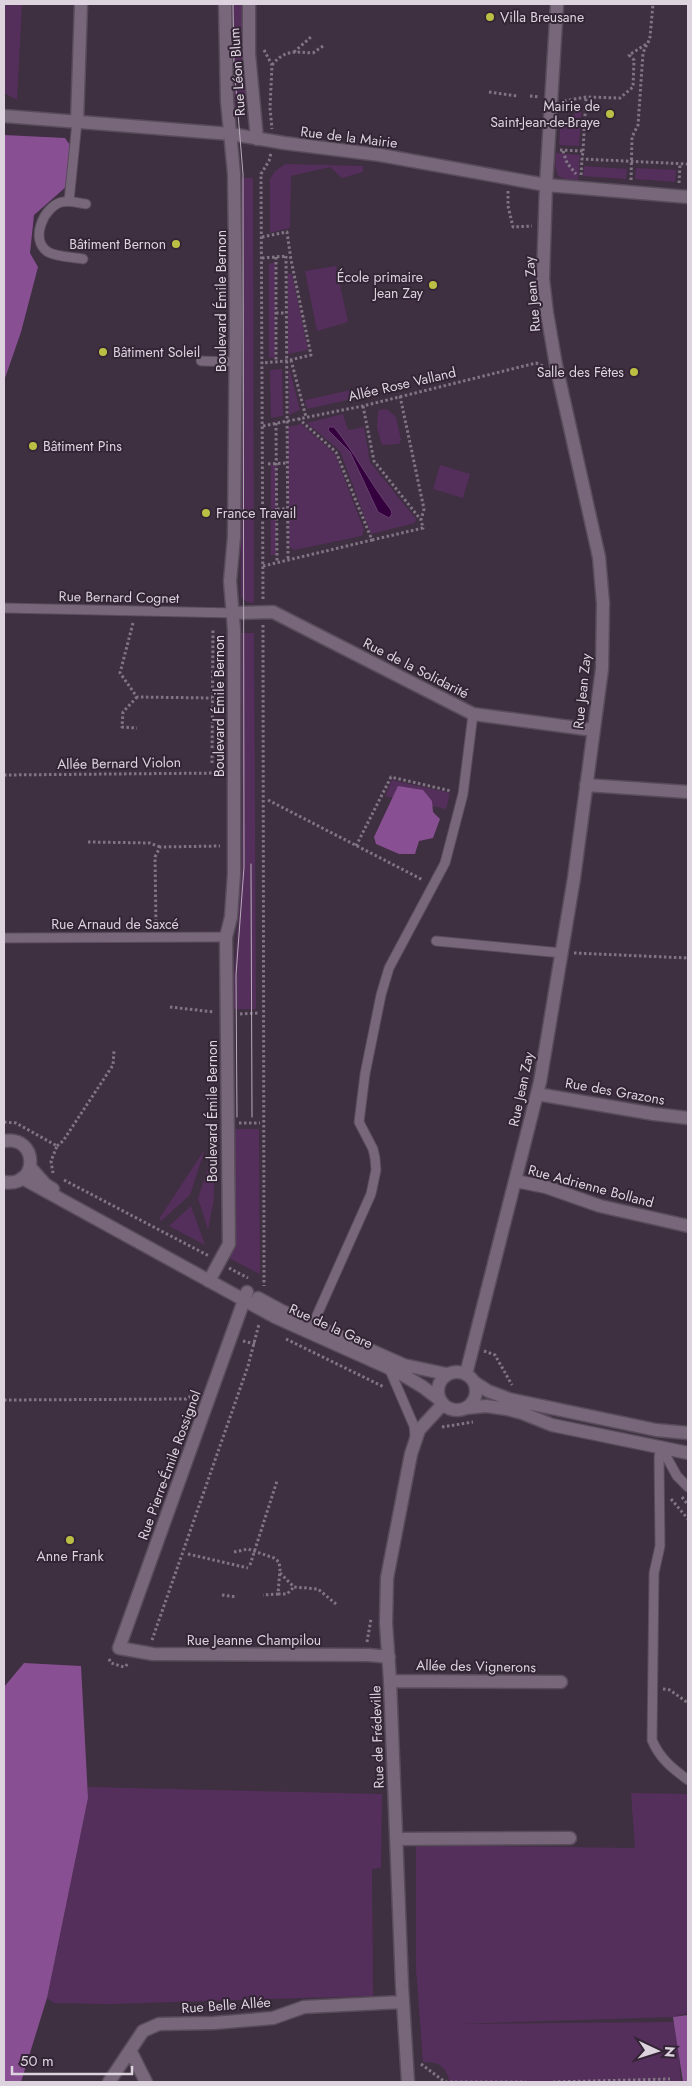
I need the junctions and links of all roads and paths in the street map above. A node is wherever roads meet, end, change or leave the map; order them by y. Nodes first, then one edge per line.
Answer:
1 (81, 4) edge
2 (225, 4) edge
3 (249, 4) edge
4 (557, 4) edge
5 (653, 4) edge
6 (312, 36) dead end
7 (648, 43) junction
8 (323, 46) dead end
9 (263, 48) dead end
10 (294, 52) junction
11 (272, 65) junction
12 (489, 92) dead end
13 (517, 96) dead end
14 (586, 97) junction
15 (558, 101) dead end
16 (4, 116) edge
17 (77, 122) junction
18 (272, 130) dead end
19 (231, 134) junction
20 (257, 138) junction
21 (557, 149) dead end
22 (562, 150) junction
23 (583, 151) junction
24 (271, 154) dead end
25 (582, 159) junction
26 (631, 162) junction
27 (680, 164) junction
28 (688, 164) edge
29 (630, 182) dead end
30 (546, 185) junction
31 (509, 186) dead end
32 (679, 186) dead end
33 (688, 198) edge
34 (69, 201) junction
35 (86, 204) dead end
36 (533, 226) dead end
37 (262, 237) junction
38 (288, 256) junction
39 (276, 257) junction
40 (262, 258) junction
41 (83, 259) dead end
42 (276, 312) junction
43 (286, 312) junction
44 (291, 360) junction
45 (201, 361) dead end
46 (286, 361) junction
47 (236, 362) junction
48 (276, 362) junction
49 (262, 363) junction
50 (546, 367) dead end
51 (400, 396) junction
52 (363, 406) junction
53 (306, 417) junction
54 (298, 418) junction
55 (286, 421) junction
56 (276, 423) junction
57 (263, 426) junction
58 (286, 463) junction
59 (268, 464) dead end
60 (277, 464) junction
61 (277, 509) junction
62 (287, 509) junction
63 (421, 520) junction
64 (372, 540) junction
65 (288, 560) junction
66 (277, 562) junction
67 (263, 566) junction
68 (4, 608) edge
69 (135, 612) junction
70 (263, 612) junction
71 (233, 613) junction
72 (212, 628) dead end
73 (137, 697) junction
74 (212, 698) junction
75 (473, 714) junction
76 (137, 728) dead end
77 (594, 730) junction
78 (212, 763) dead end
79 (234, 773) junction
80 (4, 775) edge
81 (586, 785) junction
82 (688, 792) edge
83 (463, 794) junction
84 (268, 800) dead end
85 (88, 842) dead end
86 (356, 846) junction
87 (160, 847) junction
88 (220, 847) dead end
89 (433, 886) junction
90 (156, 937) junction
91 (226, 937) junction
92 (4, 938) edge
93 (436, 941) dead end
94 (566, 953) junction
95 (688, 958) edge
96 (170, 1007) dead end
97 (259, 1013) dead end
98 (222, 1014) dead end
99 (237, 1014) dead end
100 (114, 1051) dead end
101 (537, 1094) junction
102 (688, 1118) edge
103 (4, 1122) edge
104 (260, 1123) dead end
105 (231, 1124) dead end
106 (4, 1141) edge
107 (57, 1146) junction
108 (30, 1167) junction
109 (53, 1174) dead end
110 (22, 1178) junction
111 (61, 1178) dead end
112 (516, 1181) junction
113 (4, 1182) edge
114 (688, 1226) edge
115 (220, 1262) junction
116 (211, 1278) junction
117 (264, 1287) junction
118 (270, 1290) dead end
119 (245, 1296) junction
120 (260, 1324) dead end
121 (313, 1324) junction
122 (284, 1338) dead end
123 (484, 1350) dead end
124 (389, 1368) junction
125 (446, 1374) junction
126 (470, 1378) junction
127 (391, 1386) dead end
128 (513, 1387) dead end
129 (210, 1395) junction
130 (4, 1400) edge
131 (441, 1402) junction
132 (466, 1408) junction
133 (478, 1420) dead end
134 (440, 1428) dead end
135 (688, 1433) edge
136 (415, 1441) junction
137 (661, 1447) junction
138 (688, 1453) edge
139 (277, 1481) dead end
140 (659, 1483) junction
141 (688, 1486) edge
142 (688, 1519) edge
143 (253, 1551) junction
144 (234, 1552) dead end
145 (188, 1554) dead end
146 (280, 1573) junction
147 (294, 1587) junction
148 (278, 1594) junction
149 (222, 1595) dead end
150 (263, 1595) dead end
151 (238, 1597) dead end
152 (336, 1604) dead end
153 (153, 1640) dead end
154 (119, 1648) joint
155 (389, 1657) junction
156 (390, 1681) junction
157 (561, 1682) dead end
158 (652, 1689) junction
159 (688, 1703) edge
160 (688, 1780) edge
161 (570, 1838) dead end
162 (396, 1839) junction
163 (402, 2002) junction
164 (130, 2052) junction
165 (416, 2061) dead end
166 (670, 2079) dead end
167 (109, 2082) edge
168 (146, 2082) edge
169 (408, 2082) edge
170 (526, 2082) edge
171 (553, 2082) edge

1 - 17 street
2 - 19 street, Rue Léon Blum
3 - 20 street, Rue Léon Blum
4 - 30 street, Rue Jean Zay
5 - 7 path
6 - 10 path
7 - 14 path
7 - 26 path
8 - 10 path
9 - 11 path, Rue Léon Blum
10 - 11 path
11 - 18 path
12 - 13 path
14 - 15 path
14 - 23 path
16 - 17 street, Rue de la Mairie
17 - 19 street, Rue de la Mairie
17 - 34 lane
19 - 20 street, Rue de la Mairie
19 - 47 street, Boulevard Émile Bernon
20 - 30 street, Rue de la Mairie
21 - 22 path
22 - 23 path
22 - 25 path
23 - 25 path
24 - 37 path
25 - 26 path
26 - 27 path
26 - 29 path
27 - 28 path
27 - 32 path
30 - 33 street, Rue de la Mairie
30 - 77 street, Rue Jean Zay
31 - 36 path
34 - 35 lane
34 - 41 lane
37 - 38 path
37 - 40 path
38 - 39 path
38 - 43 path
38 - 44 path
39 - 40 path
39 - 42 path
40 - 49 path
42 - 43 path
42 - 48 path
43 - 46 path
44 - 46 path
44 - 53 path
45 - 47 lane
46 - 48 path
46 - 55 path
47 - 71 street, Boulevard Émile Bernon
48 - 49 path
49 - 57 path
50 - 51 path, Allée Rose Valland
51 - 52 path, Allée Rose Valland
51 - 63 path
52 - 53 path, Allée Rose Valland
52 - 63 path
53 - 54 path, Allée Rose Valland
54 - 55 path, Allée Rose Valland
54 - 64 path
55 - 56 path, Allée Rose Valland
55 - 58 path
56 - 57 path, Allée Rose Valland
56 - 60 path
57 - 67 path
58 - 60 path
58 - 62 path
59 - 60 path
60 - 61 path
61 - 62 path
61 - 66 path
62 - 65 path
63 - 64 path
64 - 65 path
65 - 66 path
66 - 67 path
67 - 70 path
68 - 69 lane, Rue Bernard Cognet
69 - 71 lane, Rue Bernard Cognet
69 - 73 path
70 - 71 street, Rue de la Solidarité
70 - 75 street, Rue de la Solidarité
70 - 117 path
71 - 79 street, Boulevard Émile Bernon
72 - 74 path
73 - 74 path
73 - 76 path
74 - 78 path
75 - 77 street, Rue de la Solidarité
75 - 83 lane
77 - 81 street, Rue Jean Zay
79 - 80 path, Allée Bernard Violon
79 - 91 street, Boulevard Émile Bernon
81 - 82 street
81 - 94 street, Rue Jean Zay
83 - 86 path
83 - 89 lane
84 - 86 path
85 - 87 path
86 - 89 path
87 - 88 path
87 - 90 path
89 - 121 lane
90 - 91 lane, Rue Arnaud de Saxcé
90 - 92 lane, Rue Arnaud de Saxcé
91 - 115 street, Boulevard Émile Bernon
93 - 94 lane
94 - 95 path
94 - 101 street, Rue Jean Zay
96 - 98 path
97 - 99 path
100 - 107 path
101 - 102 street, Rue des Grazons
101 - 112 street, Rue Jean Zay
103 - 107 path
104 - 105 path
106 - 108 street, Rue de la Gare
107 - 109 path
108 - 110 street
108 - 116 street, Rue de la Gare
110 - 113 street
110 - 116 street, Rue de la Gare
111 - 115 path
112 - 114 street, Rue Adrienne Bolland
112 - 126 street, Rue Jean Zay
115 - 116 street, Boulevard Émile Bernon
115 - 117 path
116 - 119 street, Rue de la Gare
117 - 118 path
119 - 121 street, Rue de la Gare
119 - 124 street, Rue de la Gare
119 - 129 street, Rue Pierre-Émile Rossignol
120 - 153 path
121 - 125 street, Rue de la Gare
122 - 127 path
123 - 128 path
124 - 131 street, Rue de la Gare
124 - 136 lane
125 - 126 street
125 - 131 street
126 - 132 street
126 - 135 street
129 - 130 path
129 - 154 street, Rue Pierre-Émile Rossignol
131 - 132 street
131 - 136 street, Rue de Frédeville
132 - 137 street
133 - 134 path
136 - 155 street, Rue de Frédeville
137 - 138 street
137 - 140 lane
137 - 141 lane
139 - 143 path
140 - 142 path
140 - 158 lane
143 - 144 path
143 - 145 path
143 - 146 path
146 - 147 path
146 - 148 path
147 - 148 path
147 - 152 path
148 - 150 path
149 - 151 path
154 - 155 street, Rue Jeanne Champilou
155 - 156 street, Rue de Frédeville
156 - 157 street, Allée des Vignerons
156 - 162 street, Rue de Frédeville
158 - 159 path
158 - 160 lane
161 - 162 street
162 - 163 street, Rue de Frédeville
163 - 164 street, Rue Belle Allée
163 - 169 street, Rue de Frédeville
164 - 167 street, Rue Belle Allée
164 - 168 street
165 - 170 path
166 - 171 path

